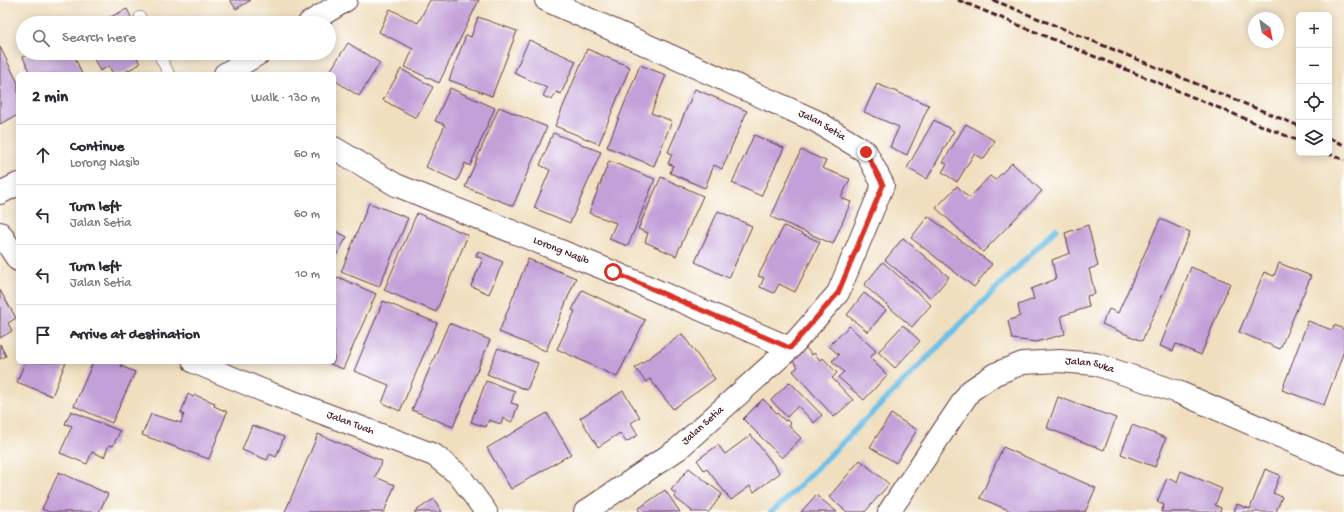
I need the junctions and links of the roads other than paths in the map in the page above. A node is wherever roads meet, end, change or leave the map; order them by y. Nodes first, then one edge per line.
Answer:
1 (346, 0) edge
2 (546, 0) edge
3 (320, 16) edge
4 (162, 60) edge
5 (168, 72) edge
6 (336, 149) edge
7 (16, 185) edge
8 (0, 193) edge
9 (0, 233) edge
10 (16, 257) edge
11 (790, 348) junction
12 (199, 364) edge
13 (1344, 464) edge
14 (486, 512) edge
15 (584, 512) edge
16 (889, 512) edge

1 - 3 street
2 - 11 street, Jalan Setia
4 - 5 lane
6 - 11 street, Lorong Nasib
7 - 8 street
9 - 10 street
11 - 15 street, Jalan Setia
12 - 14 street, Jalan Tuah
13 - 16 street, Jalan Suka

